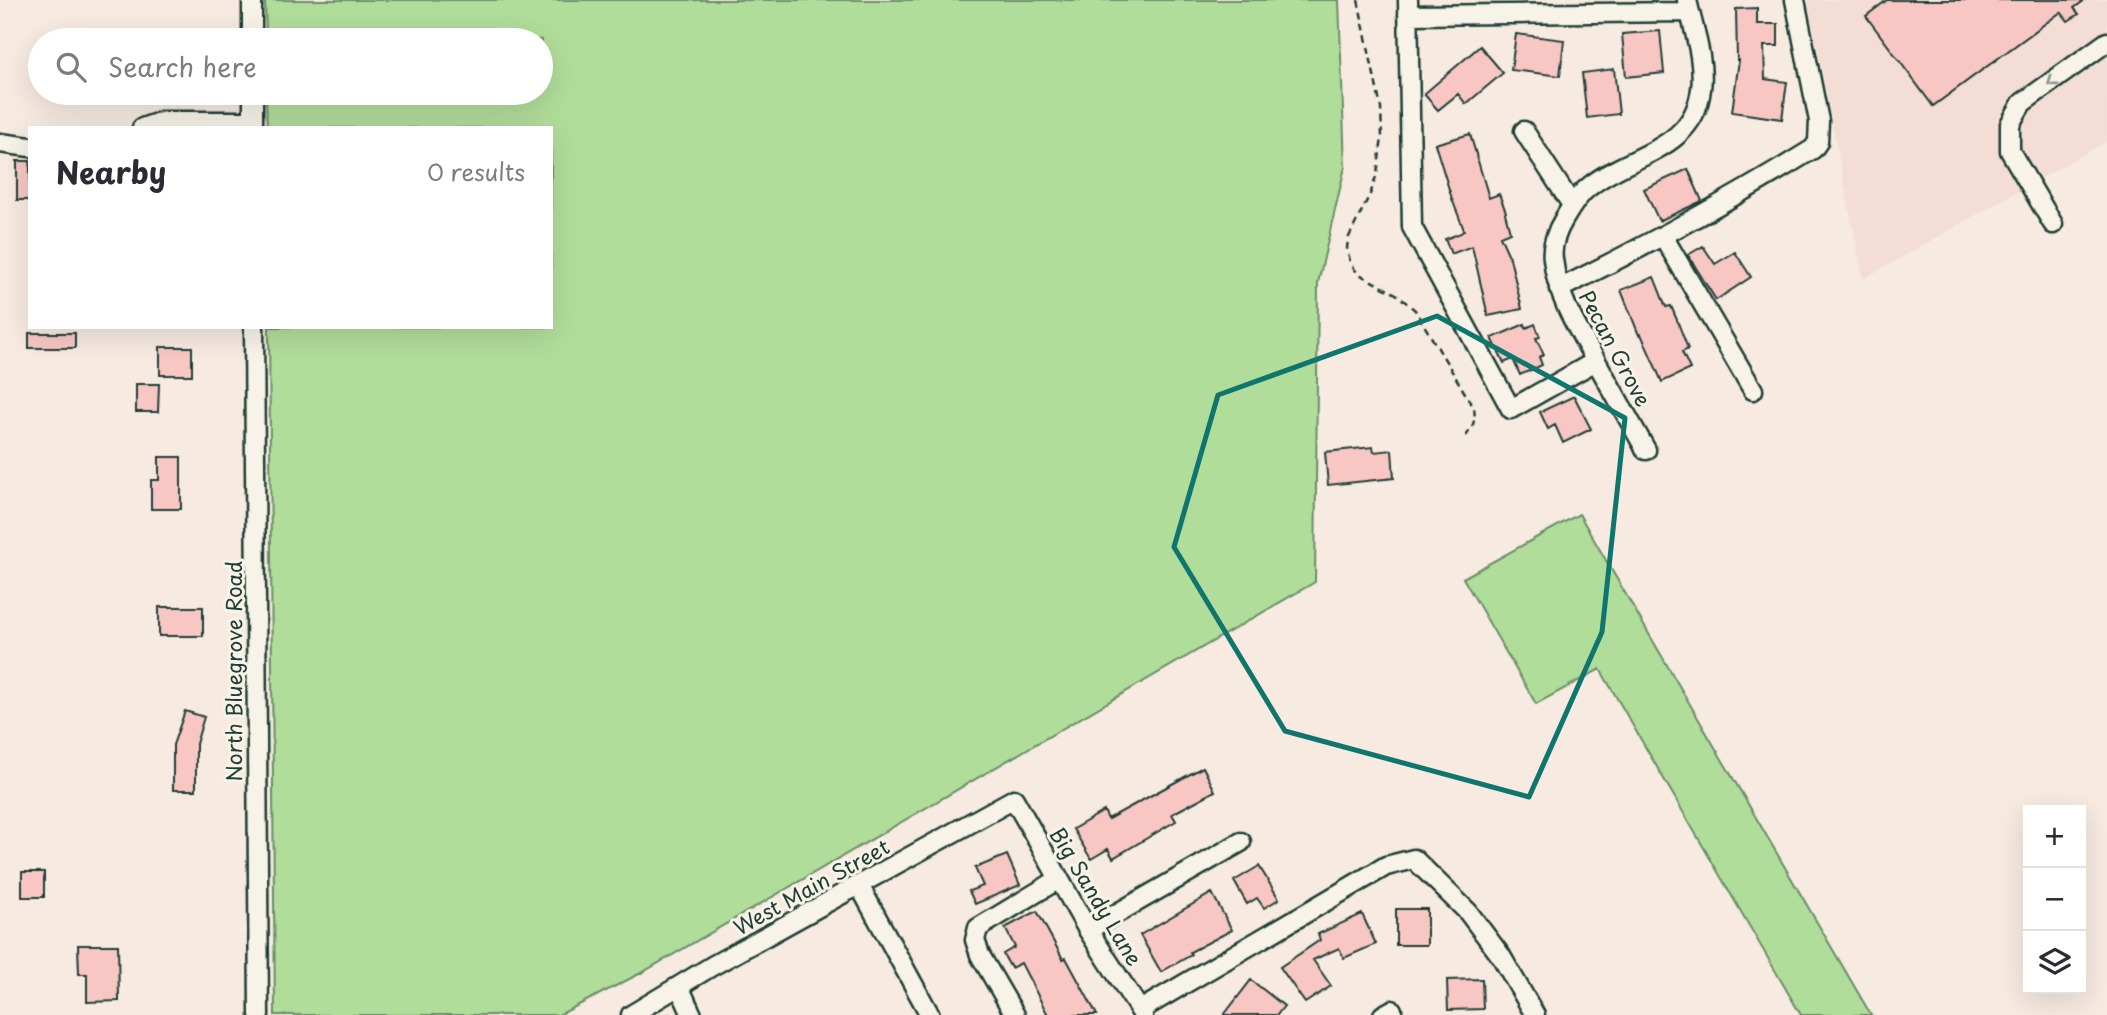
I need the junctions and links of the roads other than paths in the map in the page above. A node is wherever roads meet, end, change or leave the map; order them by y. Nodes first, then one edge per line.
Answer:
1 (252, 0) edge
2 (1795, 0) edge
3 (1688, 6) edge
4 (1408, 7) edge
5 (252, 28) edge
6 (2107, 42) edge
7 (253, 105) edge
8 (253, 124) edge
9 (148, 126) edge
10 (1524, 131) dead end
11 (0, 143) edge
12 (28, 146) edge
13 (1572, 205) junction
14 (2053, 224) dead end
15 (1663, 236) junction
16 (1559, 289) junction
17 (254, 329) edge
18 (1596, 360) junction
19 (1753, 390) dead end
20 (1646, 450) dead end
21 (1014, 799) joint
22 (1241, 842) dead end
23 (1059, 879) junction
24 (859, 885) junction
25 (1088, 930) junction
26 (679, 986) junction
27 (1141, 1013) edge
28 (259, 1015) edge
29 (631, 1015) edge
30 (692, 1015) edge
31 (930, 1015) edge
32 (1015, 1015) edge
33 (1535, 1015) edge

1 - 5 street
2 - 15 street
3 - 4 street
3 - 13 street, Pecan Grove
4 - 18 street
6 -> 14 street
7 - 8 street
8 - 9 street
10 - 13 street
11 - 12 street
13 - 16 street, Pecan Grove
15 - 16 street
15 - 19 street
16 - 18 street, Pecan Grove
17 - 28 street, North Bluegrove Road
18 - 20 street, Pecan Grove
21 - 23 street, Big Sandy Lane
21 - 24 street, West Main Street
22 - 25 street
23 - 25 street, Big Sandy Lane
23 - 32 street
24 - 26 street, West Main Street
24 - 31 street
25 - 27 street, Big Sandy Lane
26 - 29 street, West Main Street
26 - 30 street
27 - 33 street

